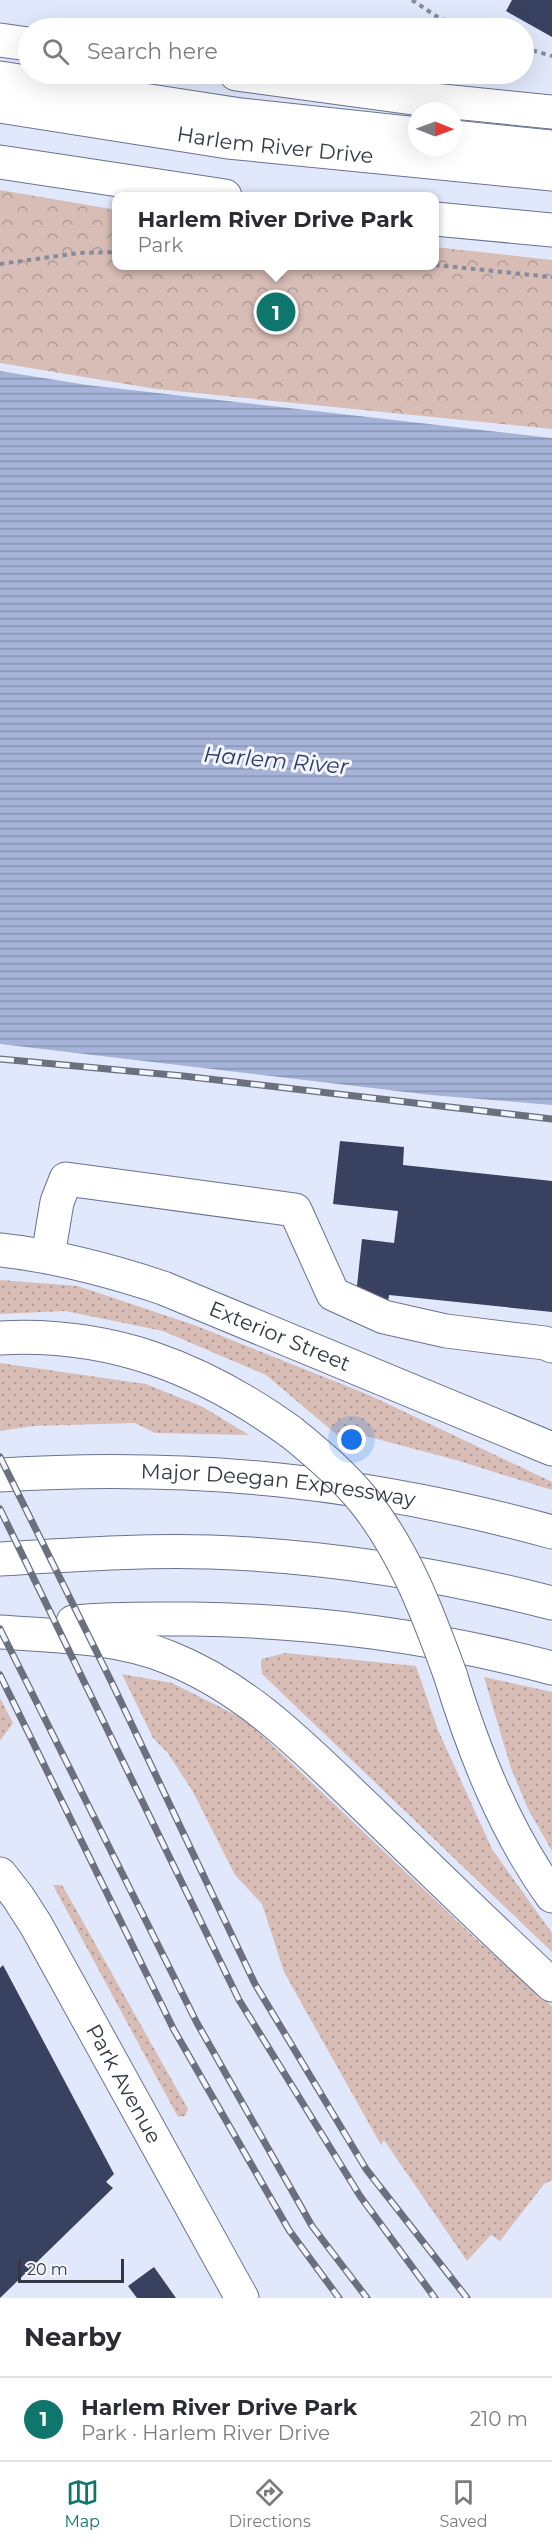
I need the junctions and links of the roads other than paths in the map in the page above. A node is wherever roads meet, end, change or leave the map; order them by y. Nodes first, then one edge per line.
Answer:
1 (0, 40) edge
2 (18, 43) edge
3 (0, 78) edge
4 (18, 81) edge
5 (39, 84) edge
6 (310, 84) edge
7 (0, 106) edge
8 (552, 112) edge
9 (408, 133) edge
10 (462, 138) edge
11 (552, 147) edge
12 (0, 162) edge
13 (552, 174) edge
14 (199, 192) edge
15 (439, 219) edge
16 (552, 230) edge
17 (0, 1250) edge
18 (48, 1256) junction
19 (0, 1338) edge
20 (552, 1346) edge
21 (552, 1449) edge
22 (0, 1475) edge
23 (552, 1532) edge
24 (0, 1559) edge
25 (552, 1603) edge
26 (0, 1631) edge
27 (552, 1668) edge
28 (0, 1874) edge
29 (552, 1896) edge
30 (552, 1985) edge
31 (242, 2298) edge

1 - 2 main road
3 - 4 main road
5 - 9 main road
6 - 8 main road
7 - 13 main road, Harlem River Drive
10 - 11 main road
12 - 14 main road
15 - 16 main road
17 - 18 main road, Exterior Street
18 - 20 main road
18 - 21 main road, Exterior Street
19 - 29 main road, bridge
22 - 23 main road, Major Deegan Expressway
24 - 25 main road
26 - 27 main road
26 - 30 main road
28 - 31 main road, Park Avenue

